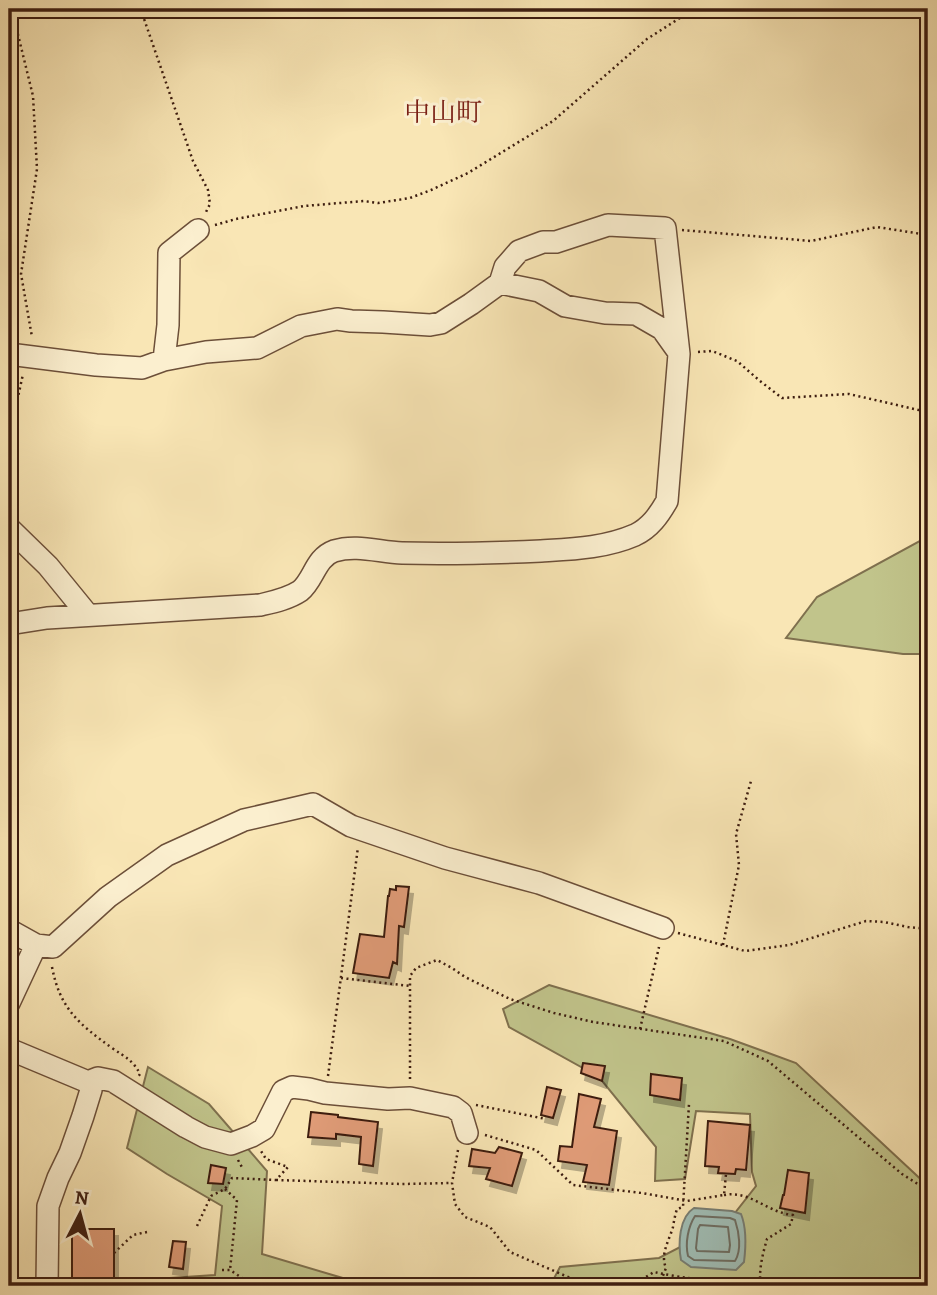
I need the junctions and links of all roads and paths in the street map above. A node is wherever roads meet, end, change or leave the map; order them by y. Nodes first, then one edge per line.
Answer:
1 (144, 9) edge
2 (694, 9) edge
3 (9, 10) edge
4 (664, 228) junction
5 (198, 230) junction
6 (928, 235) edge
7 (500, 283) junction
8 (679, 354) junction
9 (18, 356) edge
10 (164, 360) junction
11 (928, 419) edge
12 (9, 520) edge
13 (9, 528) edge
14 (88, 615) junction
15 (9, 624) edge
16 (751, 781) dead end
17 (361, 830) junction
18 (663, 928) junction
19 (928, 929) edge
20 (9, 930) edge
21 (36, 945) junction
22 (723, 945) junction
23 (51, 964) dead end
24 (341, 978) junction
25 (410, 986) junction
26 (9, 1003) edge
27 (640, 1029) junction
28 (9, 1049) edge
29 (88, 1082) junction
30 (128, 1091) junction
31 (326, 1093) junction
32 (410, 1098) junction
33 (689, 1104) dead end
34 (453, 1107) junction
35 (546, 1119) dead end
36 (467, 1133) junction
37 (252, 1136) junction
38 (726, 1174) dead end
39 (276, 1180) junction
40 (452, 1183) junction
41 (928, 1187) edge
42 (225, 1189) junction
43 (724, 1195) junction
44 (683, 1201) junction
45 (197, 1226) dead end
46 (147, 1232) dead end
47 (114, 1253) dead end
48 (222, 1270) dead end
49 (230, 1270) junction
50 (664, 1274) junction
51 (566, 1275) junction
52 (760, 1280) junction
53 (47, 1286) edge
54 (254, 1286) edge
55 (566, 1286) edge
56 (589, 1286) edge
57 (640, 1286) edge
58 (659, 1286) edge
59 (761, 1286) edge

1 - 5 path
2 - 5 path
3 - 9 path
4 - 6 path
4 - 7 street
4 - 8 street
5 - 10 street
7 - 8 street
7 - 10 street
8 - 11 path
8 - 14 street
9 - 10 street
9 - 12 path
13 - 14 street
14 - 15 street
16 - 22 path
17 - 18 street
17 - 21 street
17 - 24 path
18 - 22 path
18 - 27 path
19 - 22 path
20 - 21 street
21 - 26 street
23 - 30 path
24 - 25 path
24 - 31 path
25 - 27 path
25 - 32 path
27 - 41 path
28 - 29 street
29 - 30 street
29 - 53 street
30 - 37 street
31 - 32 street
31 - 37 street
32 - 34 street
33 - 44 path
34 - 35 path
34 - 36 street
36 - 40 path
36 - 44 path
37 - 39 path
38 - 43 path
39 - 40 path
39 - 42 path
40 - 51 path
42 - 45 path
42 - 49 path
43 - 44 path
43 - 52 path
44 - 50 path
46 - 47 path
48 - 49 path
49 - 54 path
50 - 52 path
50 - 57 path
50 - 58 path
51 - 55 path
51 - 56 path
52 - 59 path

